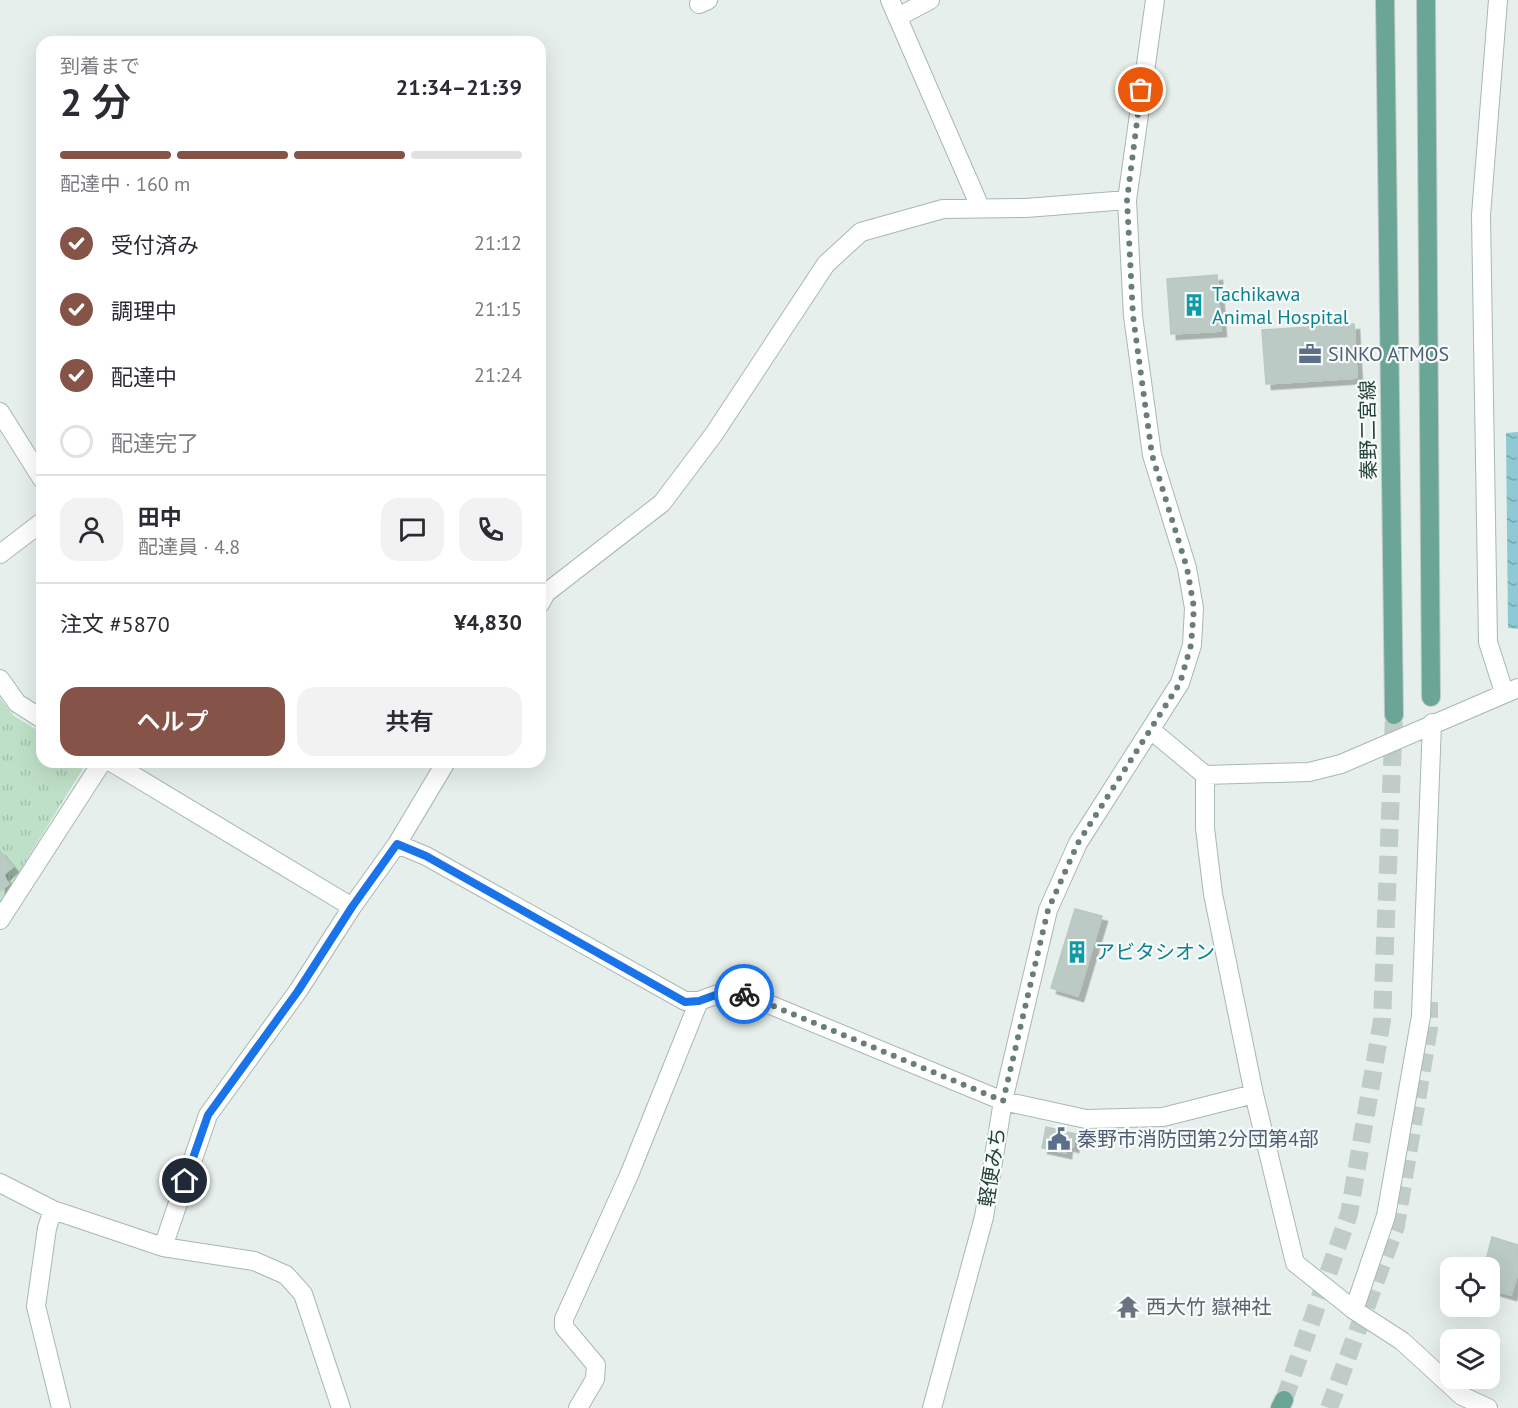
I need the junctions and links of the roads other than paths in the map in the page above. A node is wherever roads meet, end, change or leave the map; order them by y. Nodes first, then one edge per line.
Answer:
1 (890, 0) edge
2 (930, 0) edge
3 (1155, 0) edge
4 (1385, 0) edge
5 (1426, 0) edge
6 (1498, 0) edge
7 (898, 17) junction
8 (1127, 200) junction
9 (980, 207) junction
10 (0, 411) edge
11 (36, 469) edge
12 (36, 527) edge
13 (0, 554) edge
14 (546, 592) edge
15 (0, 679) edge
16 (1511, 690) edge
17 (1431, 697) dead end
18 (36, 715) edge
19 (1394, 715) tunnel mouth
20 (1432, 723) junction
21 (1151, 730) junction
22 (98, 768) edge
23 (121, 768) edge
24 (442, 768) edge
25 (1205, 775) junction
26 (397, 844) junction
27 (352, 907) junction
28 (0, 920) edge
29 (699, 1001) junction
30 (1254, 1094) junction
31 (1003, 1101) junction
32 (0, 1183) edge
33 (53, 1210) junction
34 (163, 1247) junction
35 (1354, 1310) junction
36 (61, 1408) edge
37 (341, 1408) edge
38 (578, 1408) edge
39 (932, 1408) edge
40 (1488, 1408) edge

1 - 7 street
2 - 7 street
3 - 8 street, 軽便みち
4 - 19 main road, 秦野二宮線
5 - 17 main road
6 - 16 street
7 - 9 street
8 - 9 street
8 - 21 street, 軽便みち
9 - 14 street
10 - 11 street
12 - 13 street
15 - 18 street
16 - 20 street
20 - 25 street
20 - 35 street
21 - 25 street
21 - 31 street, 軽便みち
22 - 28 street
23 - 27 street
24 - 26 street
25 - 30 street
26 - 27 street
26 - 29 street
27 - 34 street
29 - 31 street
29 - 38 street
30 - 31 street
30 - 35 street
31 - 39 street, 軽便みち
32 - 33 street
33 - 34 street
33 - 36 street
34 - 37 street
35 - 40 street

